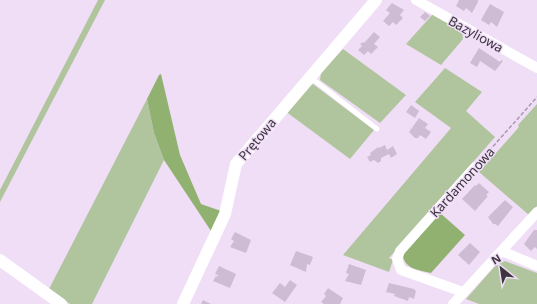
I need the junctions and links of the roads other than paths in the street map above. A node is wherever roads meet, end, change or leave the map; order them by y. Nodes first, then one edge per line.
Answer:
1 (376, 0) edge
2 (416, 0) edge
3 (537, 68) edge
4 (310, 76) junction
5 (377, 129) dead end
6 (474, 168) road end
7 (537, 212) edge
8 (502, 251) junction
9 (0, 260) edge
10 (537, 266) edge
11 (463, 292) junction
12 (61, 304) edge
13 (183, 304) edge
14 (453, 304) edge

1 - 4 street, Prętowa
2 - 3 street, Bazyliowa
4 - 5 lane
4 - 13 street, Prętowa
6 - 11 street, Kardamonowa
7 - 8 street
8 - 10 street
8 - 11 street
9 - 12 street
11 - 14 street

